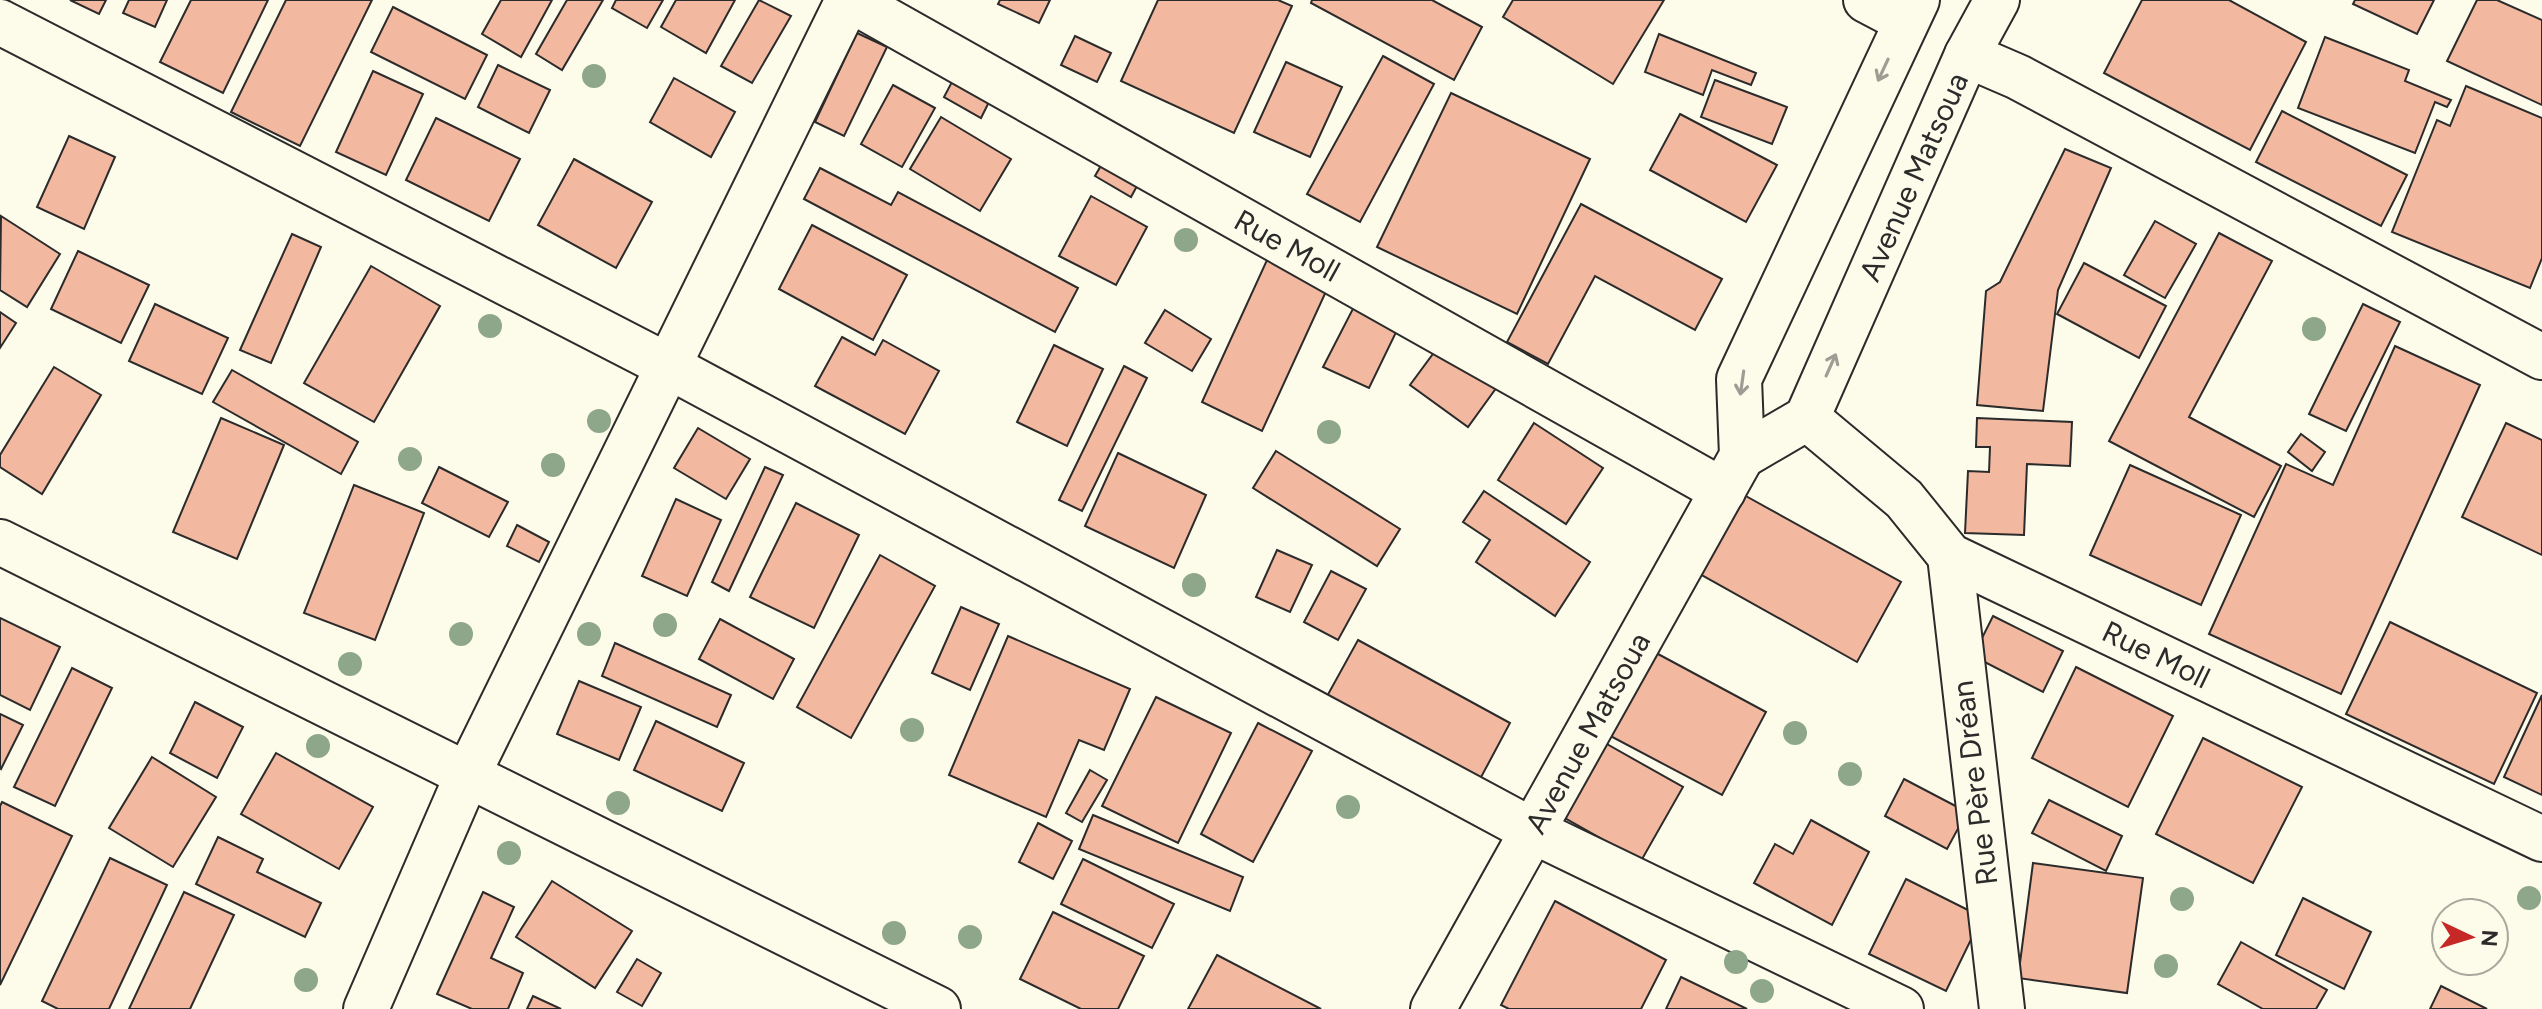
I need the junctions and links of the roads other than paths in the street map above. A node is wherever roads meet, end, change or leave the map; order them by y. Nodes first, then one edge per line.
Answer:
1 (849, 0) edge
2 (1866, 0) edge
3 (1997, 0) edge
4 (1911, 10) edge
5 (0, 22) edge
6 (1967, 55) junction
7 (2542, 357) edge
8 (668, 366) junction
9 (1807, 418) junction
10 (1733, 474) junction
11 (0, 542) edge
12 (1950, 556) junction
13 (467, 776) junction
14 (1533, 831) junction
15 (2542, 839) edge
16 (366, 1009) edge
17 (938, 1009) edge
18 (1433, 1009) edge
19 (1901, 1009) edge
20 (2002, 1009) edge

1 - 8 street
1 - 10 street, Rue Moll
2 - 4 street
3 - 6 street, Avenue Matsoua
4 -> 10 street
5 - 8 street
6 - 7 street
9 -> 6 street, Avenue Matsoua
8 - 13 street
8 - 14 street
9 - 10 street
9 - 12 street, Rue Moll
10 - 14 street, Avenue Matsoua
11 - 13 street
12 - 15 street, Rue Moll
12 - 20 street, Rue Père Dréan
13 - 16 street
13 - 17 street
14 - 18 street, Avenue Matsoua
14 - 19 street

